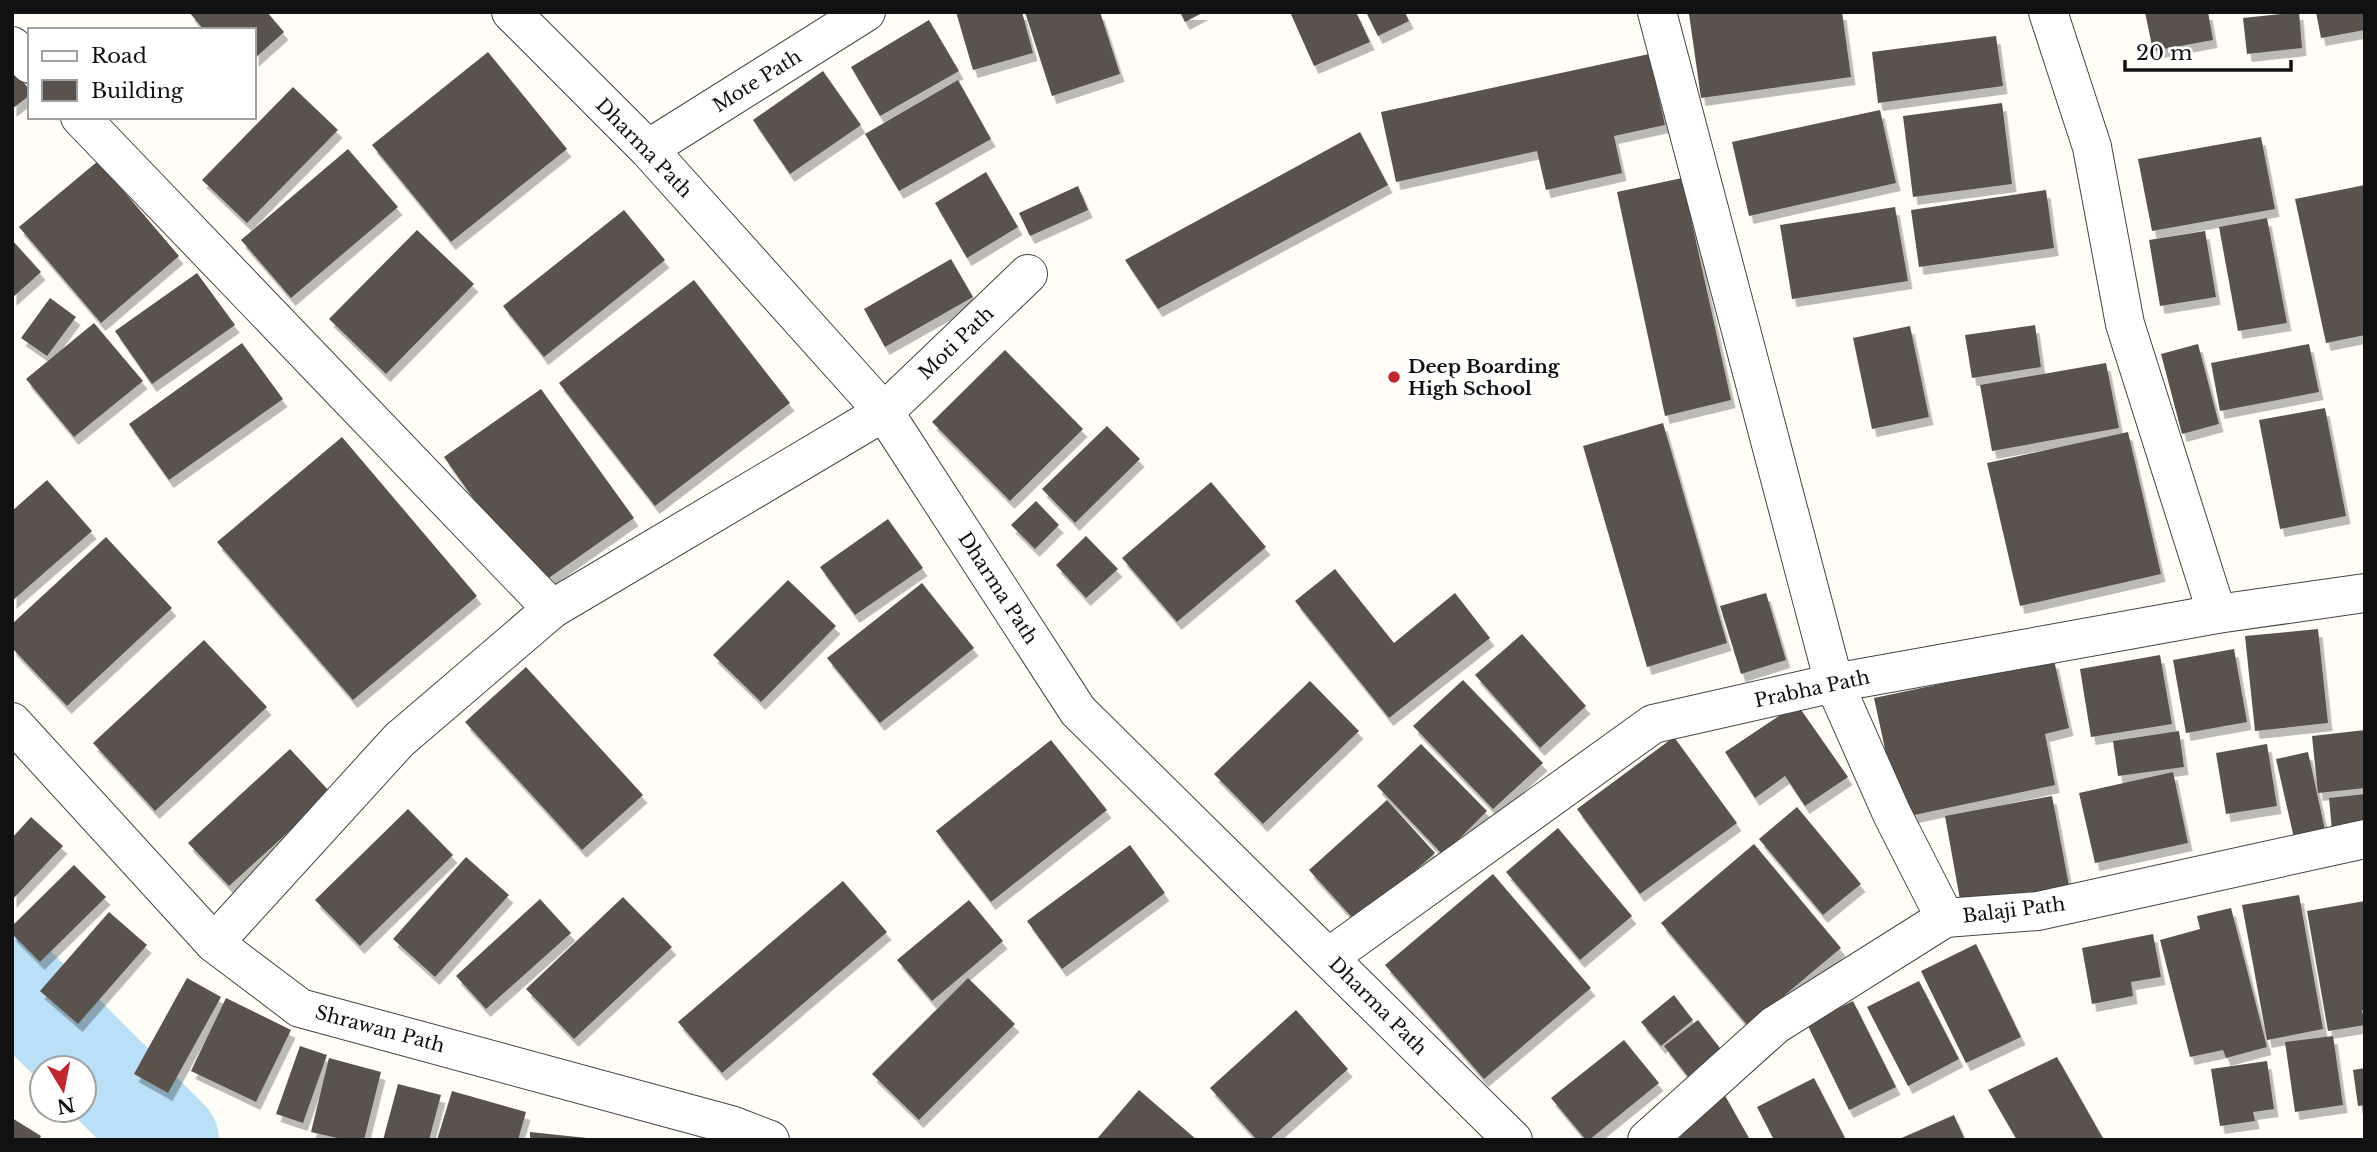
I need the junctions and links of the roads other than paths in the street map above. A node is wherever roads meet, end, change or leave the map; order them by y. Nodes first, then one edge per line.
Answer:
1 (510, 12) edge
2 (866, 12) edge
3 (1657, 12) edge
4 (2048, 12) edge
5 (12, 46) edge
6 (28, 62) edge
7 (82, 119) edge
8 (648, 149) junction
9 (1028, 274) dead end
10 (884, 412) junction
11 (2365, 593) edge
12 (552, 609) junction
13 (2217, 614) junction
14 (1834, 683) junction
15 (12, 722) edge
16 (2365, 839) edge
17 (1945, 918) junction
18 (214, 943) junction
19 (1329, 957) junction
20 (770, 1140) edge
21 (1513, 1140) edge
22 (1647, 1140) edge

1 - 8 street, Dharma Path
2 - 8 street, Mote Path
3 - 14 street
4 - 13 street
5 - 6 street
7 - 12 street
8 - 10 street, Dharma Path
9 - 10 street, Moti Path
10 - 12 street, Moti Path
10 - 19 street, Dharma Path
11 - 13 street, Prabha Path
12 - 18 street, Moti Path
13 - 14 street, Prabha Path
14 - 17 street
14 - 19 street, Prabha Path
15 - 18 street, Shrawan Path
16 - 17 street, Balaji Path
17 - 22 street, Balaji Path
18 - 20 street, Shrawan Path
19 - 21 street, Dharma Path

